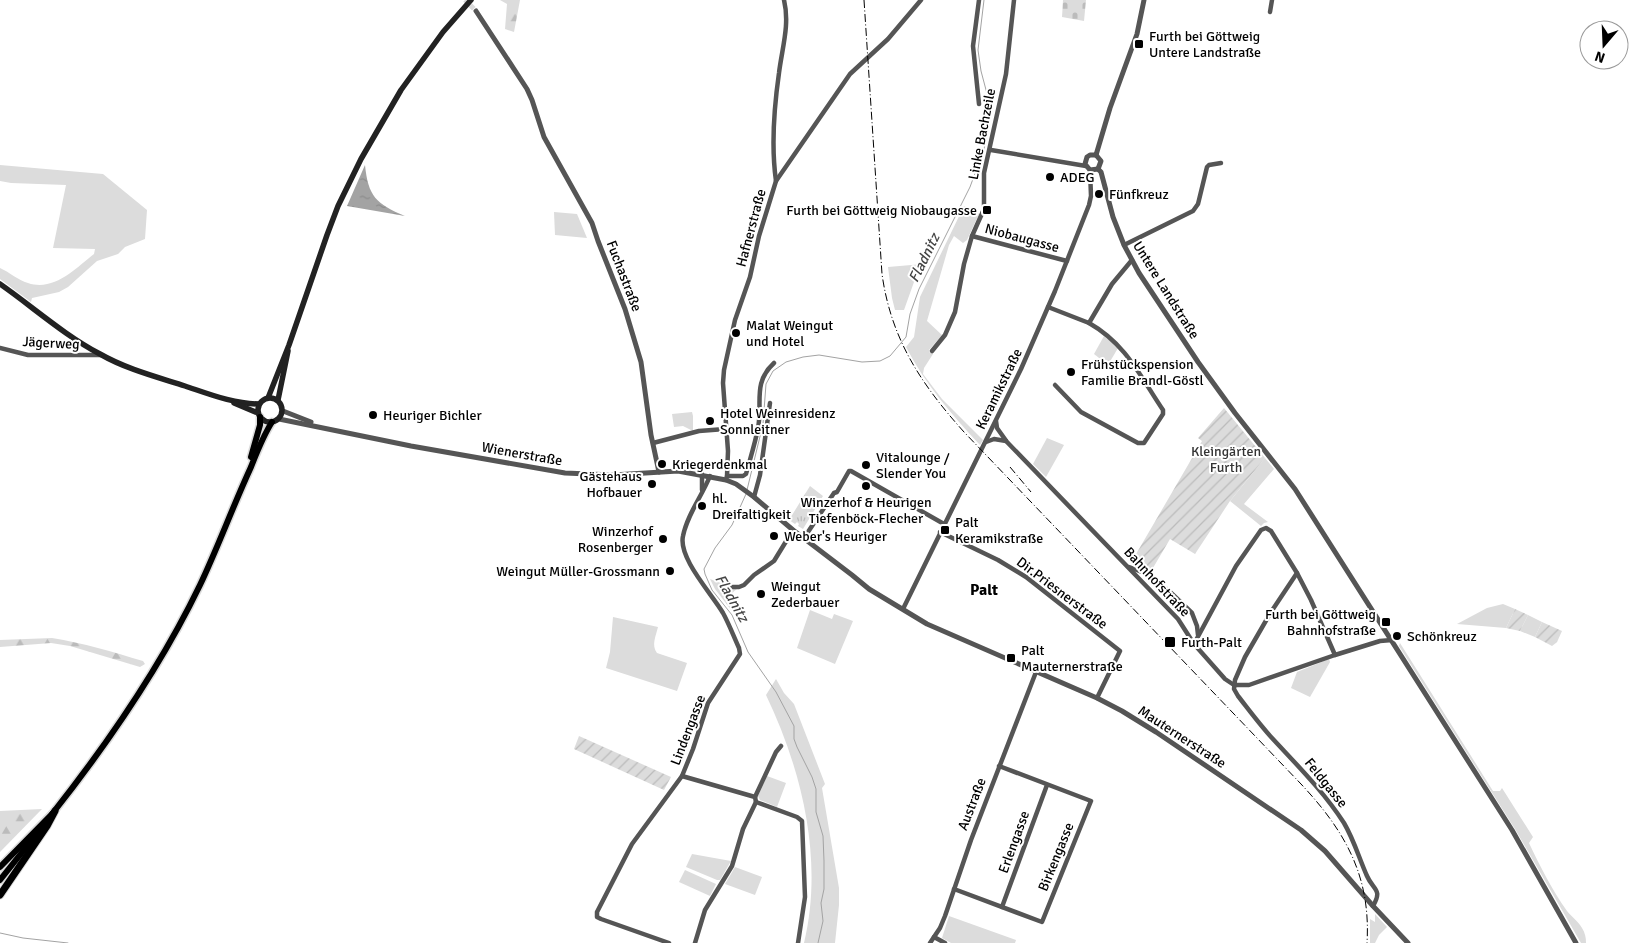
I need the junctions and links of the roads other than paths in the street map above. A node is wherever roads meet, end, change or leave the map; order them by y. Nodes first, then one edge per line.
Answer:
1 (471, 0) edge
2 (784, 0) edge
3 (921, 0) edge
4 (979, 0) edge
5 (1014, 0) edge
6 (1144, 0) edge
7 (1272, 0) edge
8 (476, 11) tunnel mouth
9 (1270, 12) dead end
10 (979, 104) dead end
11 (990, 150) junction
12 (1096, 154) junction
13 (1221, 163) dead end
14 (1088, 168) junction
15 (1098, 169) junction
16 (776, 181) junction
17 (972, 236) junction
18 (1124, 244) junction
19 (1132, 260) junction
20 (1067, 261) junction
21 (0, 284) edge
22 (1048, 307) junction
23 (1089, 323) junction
24 (289, 344) junction
25 (0, 348) edge
26 (932, 351) dead end
27 (101, 355) junction
28 (774, 363) dead end
29 (1055, 385) dead end
30 (222, 398) junction
31 (268, 398) junction
32 (278, 400) junction
33 (770, 403) dead end
34 (259, 404) junction
35 (283, 411) junction
36 (259, 415) junction
37 (279, 419) junction
38 (996, 421) junction
39 (272, 422) junction
40 (725, 429) junction
41 (337, 430) junction
42 (986, 442) junction
43 (1007, 442) junction
44 (653, 443) junction
45 (659, 472) junction
46 (702, 474) junction
47 (710, 476) junction
48 (726, 478) junction
49 (243, 484) junction
50 (702, 492) junction
51 (754, 496) junction
52 (944, 524) junction
53 (793, 530) junction
54 (940, 532) junction
55 (804, 538) junction
56 (1128, 567) junction
57 (1297, 573) junction
58 (732, 587) dead end
59 (902, 609) junction
60 (1198, 636) junction
61 (1392, 640) junction
62 (1194, 644) junction
63 (1335, 655) junction
64 (1036, 672) junction
65 (1234, 685) junction
66 (1097, 698) junction
67 (781, 746) dead end
68 (999, 766) junction
69 (682, 776) junction
70 (1047, 784) junction
71 (755, 799) junction
72 (55, 811) junction
73 (0, 867) edge
74 (0, 880) edge
75 (954, 889) junction
76 (0, 895) edge
77 (1373, 906) junction
78 (1002, 907) junction
79 (934, 937) junction
80 (669, 943) edge
81 (695, 943) edge
82 (798, 943) edge
83 (930, 943) edge
84 (945, 943) edge
85 (1408, 943) edge
86 (1576, 943) edge

1 - 24 main road
2 - 16 street
3 - 16 street, Hafnerstraße
4 - 10 street
5 - 11 street, Linke Bachzeile
6 - 12 street
7 - 9 street
8 - 44 street, Fuchastraße
11 - 14 street
11 - 17 street, Linke Bachzeile
12 - 14 street
12 - 15 street
13 - 18 street
14 - 15 street
14 - 20 street, Keramikstraße
15 - 18 street, Untere Landstraße
16 - 40 street, Hafnerstraße
17 - 20 street, Niobaugasse
17 - 26 street, Linke Bachzeile
18 - 19 street, Untere Landstraße
19 - 23 street
19 - 61 street, Untere Landstraße
20 - 22 street, Keramikstraße
21 - 27 main road
22 - 23 street
22 - 38 street, Keramikstraße
23 - 29 street
24 - 31 main road
24 - 32 main road
25 - 27 street, Jägerweg
27 - 30 main road
28 - 48 street
30 - 34 main road
30 - 36 main road
31 - 32 main road
31 - 34 main road
32 - 35 main road
33 - 51 street
34 - 36 main road
35 - 37 main road
35 - 41 street, Wienerstraße
36 - 39 main road
36 - 49 main road
37 - 39 main road
37 - 41 street, Wienerstraße
38 - 42 street, Keramikstraße
38 - 43 street, Bahnhofstraße
39 - 49 main road
40 - 44 street
40 - 48 street, Hafnerstraße
41 - 45 street, Wienerstraße
42 - 43 street
42 - 52 street, Keramikstraße
43 - 56 street, Bahnhofstraße
44 - 45 street, Fuchastraße
45 - 46 street, Wienerstraße
46 - 47 street, Wienerstraße
46 - 50 street, Lindengasse
47 - 48 street, Wienerstraße
47 - 50 street, Lindengasse
48 - 51 street, Wienerstraße
49 - 72 main road
50 - 69 street, Lindengasse
51 - 53 street, Wienerstraße
52 - 54 street, Keramikstraße
52 - 55 street
53 - 55 street, Wienerstraße
53 - 58 street
54 - 59 street, Keramikstraße
54 - 66 street, Dir.Priesnerstraße
55 - 59 street, Wienerstraße
56 - 60 street
56 - 62 street, Bahnhofstraße
57 - 60 street
57 - 63 street
57 - 65 street
59 - 64 street, Mauternerstraße
60 - 62 street
61 - 63 street
61 - 86 street, Untere Landstraße
62 - 65 street, Bahnhofstraße
63 - 65 street
64 - 66 street, Mauternerstraße
64 - 68 street, Austraße
65 - 77 street, Feldgasse
66 - 77 street, Mauternerstraße
67 - 71 street
68 - 70 street
68 - 75 street, Austraße
69 - 71 street
69 - 80 street, Lindengasse
70 - 78 street, Erlengasse
70 - 78 street, Birkengasse
71 - 81 street
71 - 82 street
72 - 73 main road
72 - 74 main road
72 - 76 highway
75 - 78 street
75 - 79 street, Austraße
77 - 85 street, Mauternerstraße
79 - 83 street, Austraße
79 - 84 street

